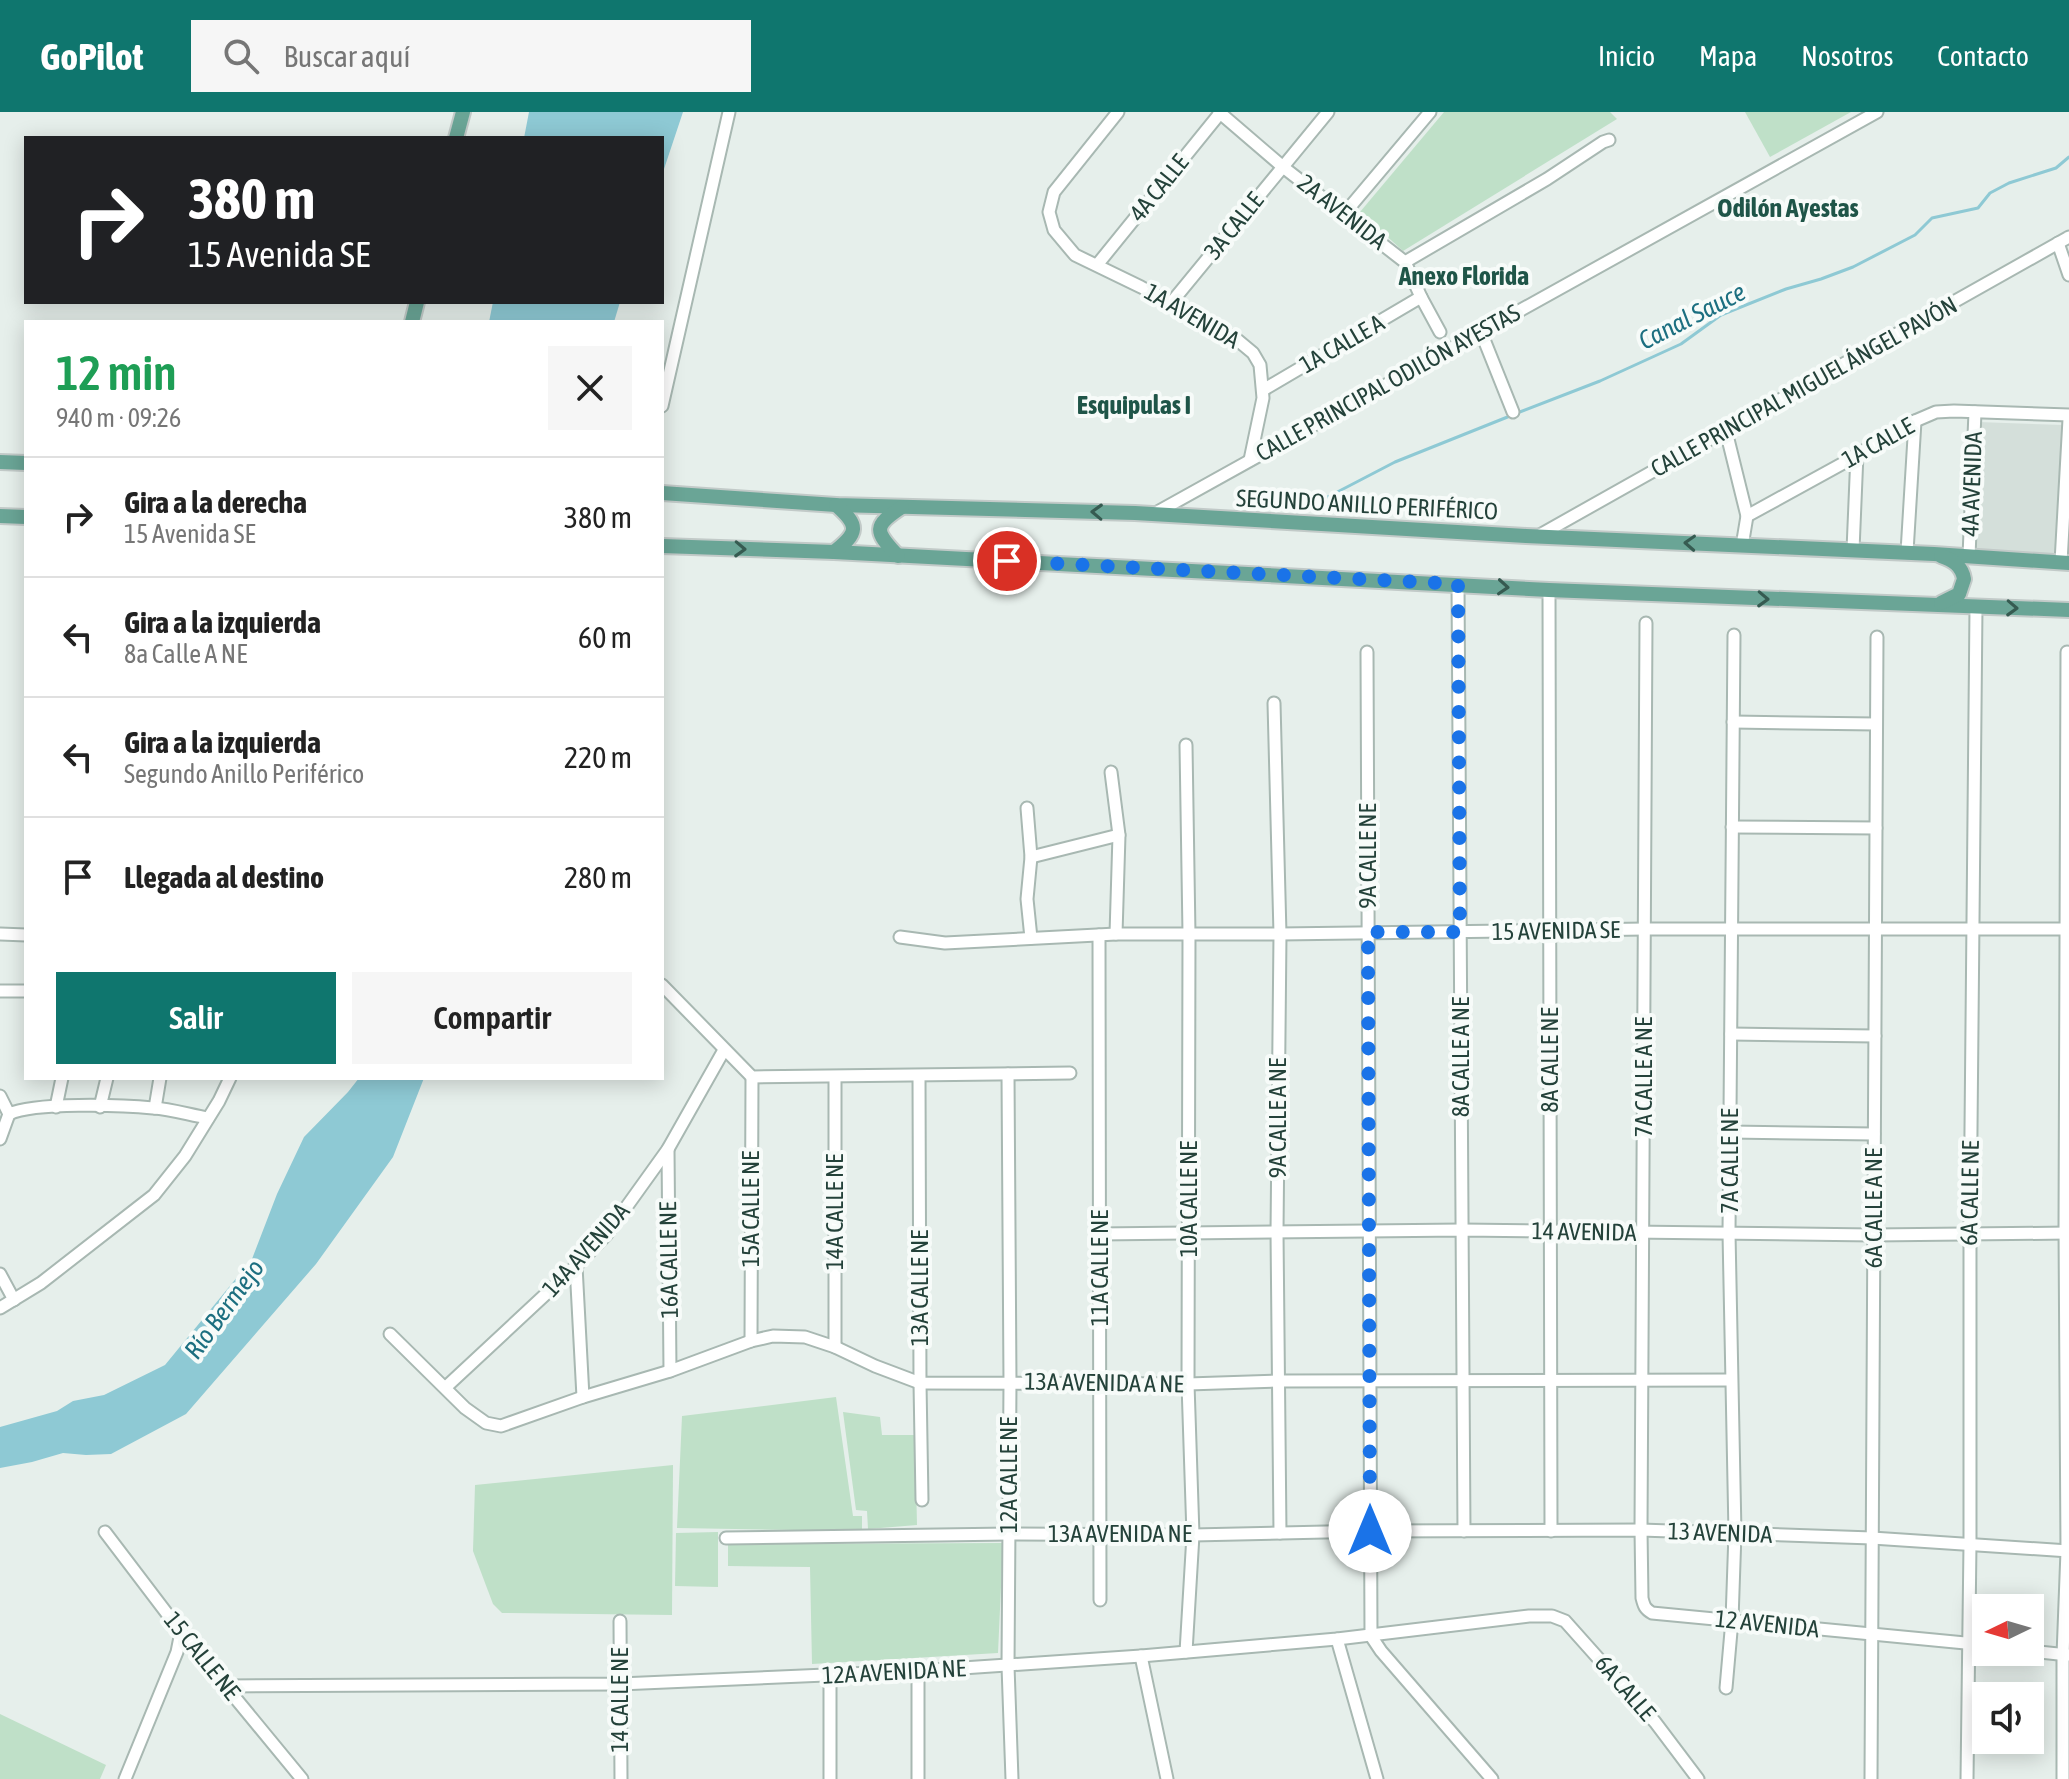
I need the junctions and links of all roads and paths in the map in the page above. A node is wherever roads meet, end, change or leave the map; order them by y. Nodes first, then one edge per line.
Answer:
1 (463, 112) edge
2 (469, 112) edge
3 (729, 112) edge
4 (1118, 112) edge
5 (1220, 112) edge
6 (1328, 112) edge
7 (1430, 112) edge
8 (1877, 112) edge
9 (457, 136) edge
10 (463, 136) edge
11 (1609, 140) dead end
12 (1283, 167) junction
13 (1344, 214) junction
14 (2063, 240) edge
15 (1405, 262) junction
16 (1097, 265) junction
17 (2069, 275) edge
18 (1421, 297) junction
19 (1171, 303) junction
20 (1440, 332) dead end
21 (1481, 332) junction
22 (1263, 390) junction
23 (664, 395) edge
24 (1513, 412) dead end
25 (1975, 412) junction
26 (2069, 417) edge
27 (1915, 421) junction
28 (1726, 431) junction
29 (1857, 454) junction
30 (1250, 460) junction
31 (0, 462) edge
32 (24, 463) edge
33 (664, 493) edge
34 (836, 505) junction
35 (902, 507) junction
36 (1151, 515) junction
37 (0, 516) edge
38 (1747, 516) junction
39 (24, 517) edge
40 (1538, 536) junction
41 (664, 546) edge
42 (1742, 546) junction
43 (1853, 550) junction
44 (834, 552) junction
45 (1907, 552) junction
46 (1934, 554) junction
47 (898, 556) junction
48 (1969, 556) junction
49 (2065, 562) edge
50 (1458, 584) junction
51 (1549, 590) junction
52 (1929, 605) junction
53 (1976, 607) junction
54 (2069, 610) edge
55 (1646, 623) dead end
56 (1734, 635) dead end
57 (1877, 637) dead end
58 (1367, 652) dead end
59 (2067, 652) edge
60 (1274, 703) dead end
61 (1733, 722) junction
62 (1876, 724) junction
63 (1186, 745) dead end
64 (1111, 772) dead end
65 (1027, 808) dead end
66 (1732, 827) junction
67 (1876, 828) junction
68 (1119, 835) junction
69 (1031, 857) junction
70 (1645, 929) junction
71 (1731, 929) junction
72 (1875, 929) junction
73 (1973, 929) junction
74 (2068, 929) edge
75 (1550, 931) junction
76 (1368, 932) junction
77 (1460, 932) junction
78 (0, 934) edge
79 (1116, 934) junction
80 (1189, 934) junction
81 (1280, 934) junction
82 (24, 935) edge
83 (1099, 935) junction
84 (900, 937) dead end
85 (1031, 938) junction
86 (664, 987) edge
87 (0, 991) edge
88 (24, 991) edge
89 (1731, 1034) junction
90 (1875, 1036) junction
91 (724, 1050) junction
92 (1070, 1073) dead end
93 (1008, 1074) junction
94 (919, 1076) junction
95 (752, 1077) junction
96 (835, 1078) junction
97 (62, 1080) edge
98 (107, 1080) edge
99 (160, 1080) edge
100 (229, 1080) edge
101 (0, 1096) edge
102 (56, 1107) junction
103 (100, 1107) junction
104 (155, 1108) junction
105 (9, 1114) junction
106 (208, 1118) junction
107 (1730, 1132) junction
108 (1874, 1134) junction
109 (0, 1139) edge
110 (668, 1149) junction
111 (1462, 1230) junction
112 (1369, 1231) junction
113 (1277, 1232) junction
114 (1550, 1232) junction
115 (1643, 1232) junction
116 (1189, 1233) junction
117 (1729, 1233) junction
118 (1970, 1233) junction
119 (2067, 1233) edge
120 (1099, 1234) junction
121 (1873, 1235) junction
122 (576, 1266) junction
123 (0, 1274) edge
124 (14, 1300) junction
125 (0, 1308) edge
126 (390, 1334) dead end
127 (751, 1341) junction
128 (835, 1347) junction
129 (670, 1371) junction
130 (1642, 1379) junction
131 (1731, 1380) junction
132 (1278, 1381) junction
133 (1369, 1381) junction
134 (1550, 1381) junction
135 (1010, 1382) junction
136 (1463, 1382) junction
137 (920, 1383) junction
138 (1100, 1383) junction
139 (1188, 1384) junction
140 (446, 1387) junction
141 (583, 1397) junction
142 (922, 1500) dead end
143 (1641, 1530) junction
144 (1370, 1531) junction
145 (1464, 1531) junction
146 (1551, 1531) junction
147 (105, 1532) dead end
148 (1280, 1533) junction
149 (1735, 1533) junction
150 (1009, 1534) junction
151 (1100, 1534) junction
152 (1193, 1535) junction
153 (726, 1538) dead end
154 (1872, 1538) junction
155 (1970, 1544) junction
156 (2068, 1551) edge
157 (1100, 1600) dead end
158 (1559, 1618) joint
159 (1732, 1620) junction
160 (620, 1621) dead end
161 (181, 1632) junction
162 (1371, 1636) junction
163 (1871, 1636) junction
164 (1337, 1639) junction
165 (1968, 1643) junction
166 (1972, 1643) edge
167 (1186, 1652) junction
168 (2044, 1653) edge
169 (2066, 1655) edge
170 (1141, 1656) junction
171 (1008, 1666) junction
172 (918, 1671) junction
173 (830, 1675) junction
174 (620, 1684) junction
175 (227, 1686) junction
176 (1726, 1688) dead end
177 (125, 1779) edge
178 (302, 1779) edge
179 (621, 1779) edge
180 (830, 1779) edge
181 (918, 1779) edge
182 (1012, 1779) edge
183 (1167, 1779) edge
184 (1377, 1779) edge
185 (1492, 1779) edge
186 (1698, 1779) edge
187 (1871, 1779) edge
188 (1967, 1779) edge
189 (2063, 1779) edge

1 - 9 main road
2 - 10 main road
3 - 23 street
4 - 16 street, 1A AVENIDA
5 - 12 street, 2A AVENIDA
5 - 16 street, 4A CALLE
6 - 12 street, 3A CALLE
7 - 13 street
8 - 21 street, CALLE PRINCIPAL ODILÓN AYESTAS
11 - 15 street
12 - 13 street, 2A AVENIDA
12 - 19 street, 3A CALLE
13 - 15 street, 2A AVENIDA
14 - 17 street
14 - 28 street, CALLE PRINCIPAL MIGUEL ÁNGEL PAVÓN
15 - 18 street, 2A AVENIDA
16 - 19 street, 1A AVENIDA
18 - 20 street, 2A AVENIDA
18 - 22 street, 1A CALLE A
19 - 22 street, 1A AVENIDA
21 - 24 street
21 - 30 street, CALLE PRINCIPAL ODILÓN AYESTAS
22 - 30 street, 1A AVENIDA
25 - 26 street, 1A CALLE
25 - 27 street, 1A CALLE
25 - 48 street, 4A AVENIDA
26 - 49 street
27 - 29 street, 1A CALLE
27 - 45 street
28 - 38 street
28 - 40 street, CALLE PRINCIPAL MIGUEL ÁNGEL PAVÓN
29 - 38 street, 1A CALLE
29 - 43 street
30 - 36 street, CALLE PRINCIPAL ODILÓN AYESTAS
31 - 32 main road
33 - 34 main road, SEGUNDO ANILLO PERIFÉRICO
34 - 35 main road, SEGUNDO ANILLO PERIFÉRICO
34 - 44 main road
36 -> 35 main road, SEGUNDO ANILLO PERIFÉRICO
35 - 47 main road
36 - 40 main road, SEGUNDO ANILLO PERIFÉRICO
37 - 39 main road
38 - 42 street
42 -> 40 main road, SEGUNDO ANILLO PERIFÉRICO
41 -> 44 main road
42 - 43 main road, SEGUNDO ANILLO PERIFÉRICO
43 - 45 main road, SEGUNDO ANILLO PERIFÉRICO
44 - 47 main road
45 - 46 main road, SEGUNDO ANILLO PERIFÉRICO
46 - 48 main road, SEGUNDO ANILLO PERIFÉRICO
46 - 52 main road
47 - 50 main road
48 - 49 main road, SEGUNDO ANILLO PERIFÉRICO
50 -> 51 main road
50 - 77 street, 8A CALLE A NE
51 -> 52 main road
51 - 75 street, 8A CALLE NE
52 - 53 main road
53 -> 54 main road
53 - 73 street, 6A CALLE NE
55 - 70 street, 7A CALLE A NE
56 - 61 street, 7A CALLE NE
57 - 62 street, 6A CALLE A NE
58 - 76 street, 9A CALLE NE
59 - 74 street
60 - 81 street, 9A CALLE A NE
61 - 62 street
61 - 66 street, 7A CALLE NE
62 - 67 street, 6A CALLE A NE
63 - 80 street, 10A CALLE NE
64 - 68 street
65 - 69 street
66 - 67 street
66 - 71 street, 7A CALLE NE
67 - 72 street, 6A CALLE A NE
68 - 69 street
68 - 79 street
69 - 85 street
70 - 71 street, 15 AVENIDA SE
70 - 75 street, 15 AVENIDA SE
70 - 115 street, 7A CALLE A NE
71 - 72 street, 15 AVENIDA SE
71 - 89 street, 7A CALLE NE
72 - 73 street, 15 AVENIDA SE
72 - 90 street, 6A CALLE A NE
73 - 74 street, 15 AVENIDA SE
73 - 118 street, 6A CALLE NE
74 - 119 street
75 - 77 street, 15 AVENIDA SE
75 - 114 street, 8A CALLE NE
76 - 77 street, 15 AVENIDA SE
76 - 81 street, 15 AVENIDA SE
76 - 112 street, 9A CALLE NE
77 - 111 street, 8A CALLE A NE
78 - 82 street
79 - 80 street, 15 AVENIDA SE
79 - 83 street, 15 AVENIDA SE
80 - 81 street, 15 AVENIDA SE
80 - 116 street, 10A CALLE NE
81 - 113 street, 9A CALLE A NE
83 - 85 street, 15 AVENIDA SE
83 - 120 street, 11A CALLE NE
84 - 85 street, 15 AVENIDA SE
86 - 91 street
87 - 88 street
89 - 90 street
89 - 107 street, 7A CALLE NE
90 - 108 street, 6A CALLE A NE
91 - 95 street
91 - 110 street, 14A AVENIDA
92 - 93 street
93 - 94 street
93 - 135 street, 12A CALLE NE
94 - 96 street
94 - 137 street, 13A CALLE NE
95 - 96 street
95 - 127 street, 15A CALLE NE
96 - 128 street, 14A CALLE NE
97 - 102 street
98 - 103 street
99 - 104 street
100 - 106 street
101 - 105 street
102 - 103 street
102 - 105 street
103 - 104 street
104 - 106 street
105 - 109 street
106 - 124 street
107 - 108 street
107 - 117 street, 7A CALLE NE
108 - 121 street, 6A CALLE A NE
110 - 122 street, 14A AVENIDA
110 - 129 street, 16A CALLE NE
111 - 112 street, 14 AVENIDA
111 - 114 street, 14 AVENIDA
111 - 136 street, 8A CALLE A NE
112 - 113 street, 14 AVENIDA
112 - 133 street, 9A CALLE NE
113 - 116 street, 14 AVENIDA
113 - 132 street, 9A CALLE A NE
114 - 115 street, 14 AVENIDA
114 - 134 street, 8A CALLE NE
115 - 117 street, 14 AVENIDA
115 - 130 street, 7A CALLE A NE
116 - 120 street, 14 AVENIDA
116 - 139 street, 10A CALLE NE
117 - 121 street, 14 AVENIDA
117 - 131 street, 7A CALLE NE
118 - 119 street, 14 AVENIDA
118 - 121 street, 14 AVENIDA
118 - 155 street, 6A CALLE NE
119 - 156 street
120 - 138 street, 11A CALLE NE
121 - 154 street, 6A CALLE A NE
122 - 140 street, 14A AVENIDA
122 - 141 street
123 - 124 street
124 - 125 street
126 - 140 street
127 - 128 street, 13A AVENIDA A NE
127 - 129 street, 13A AVENIDA A NE
128 - 137 street, 13A AVENIDA A NE
129 - 141 street, 13A AVENIDA A NE
130 - 131 street, 13A AVENIDA A NE
130 - 134 street, 13A AVENIDA A NE
130 - 143 street, 7A CALLE A NE
131 - 149 street, 7A CALLE NE
132 - 133 street, 13A AVENIDA A NE
132 - 139 street, 13A AVENIDA A NE
132 - 148 street, 9A CALLE A NE
133 - 136 street, 13A AVENIDA A NE
133 - 144 street, 9A CALLE NE
134 - 136 street, 13A AVENIDA A NE
134 - 146 street, 8A CALLE NE
135 - 137 street, 13A AVENIDA A NE
135 - 138 street, 13A AVENIDA A NE
135 - 150 street, 12A CALLE NE
136 - 145 street, 8A CALLE A NE
137 - 142 street, 13A CALLE NE
138 - 139 street, 13A AVENIDA A NE
138 - 151 street, 11A CALLE NE
139 - 152 street, 10A CALLE NE
140 - 141 street, 13A AVENIDA A NE
143 - 146 street, 13 AVENIDA
143 - 149 street, 13 AVENIDA
143 - 159 street, 12 AVENIDA
144 - 145 street, 13 AVENIDA
144 - 148 street, 13A AVENIDA NE
144 - 162 street, 9A CALLE NE
145 - 146 street, 13 AVENIDA
147 - 161 street, 15 CALLE NE
148 - 152 street, 13A AVENIDA NE
149 - 154 street, 13 AVENIDA
149 - 159 street, 7A CALLE NE
150 - 151 street, 13A AVENIDA NE
150 - 153 street, 13A AVENIDA NE
150 - 171 street, 12A CALLE NE
151 - 152 street, 13A AVENIDA NE
151 - 157 street, 11A CALLE NE
152 - 167 street, 10A CALLE NE
154 - 155 street, 13 AVENIDA
154 - 163 street, 6A CALLE A NE
155 - 156 street, 13 AVENIDA
155 - 165 street, 6A CALLE NE
156 - 169 street
158 - 162 street, 12A AVENIDA NE
158 - 186 street, 6A CALLE
159 - 163 street, 12 AVENIDA
159 - 176 street, 7A CALLE NE
160 - 174 street, 14 CALLE NE
161 - 175 street, 15 CALLE NE
161 - 177 street
162 - 164 street, 12A AVENIDA NE
162 - 185 street
163 - 165 street, 12 AVENIDA
163 - 187 street, 6A CALLE A NE
164 - 167 street, 12A AVENIDA NE
164 - 184 street
165 - 166 street, 12 AVENIDA
165 - 188 street, 6A CALLE NE
167 - 170 street, 12A AVENIDA NE
168 - 169 street
169 - 189 street
170 - 171 street, 12A AVENIDA NE
170 - 183 street
171 - 172 street, 12A AVENIDA NE
171 - 182 street, 12A CALLE NE
172 - 173 street, 12A AVENIDA NE
172 - 181 street
173 - 174 street, 12A AVENIDA NE
173 - 180 street
174 - 175 street, 12A AVENIDA NE
174 - 179 street, 14 CALLE NE
175 - 178 street, 15 CALLE NE

